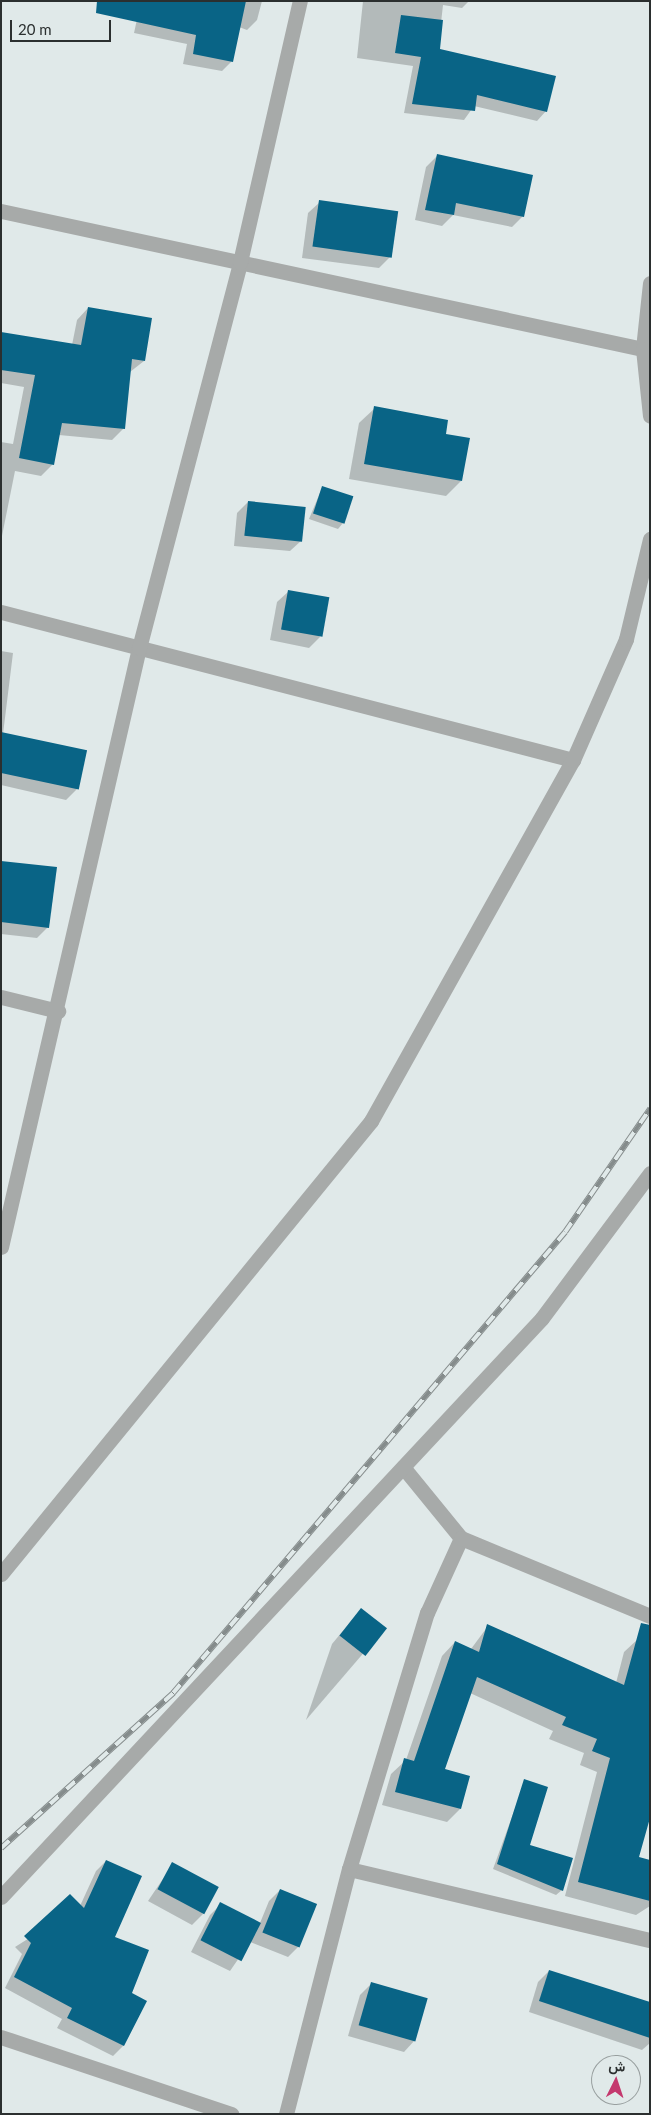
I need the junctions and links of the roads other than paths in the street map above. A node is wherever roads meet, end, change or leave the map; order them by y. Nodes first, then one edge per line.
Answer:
1 (300, 1) edge
2 (1, 211) edge
3 (240, 262) junction
4 (650, 283) edge
5 (643, 349) junction
6 (650, 416) edge
7 (650, 539) edge
8 (1, 612) edge
9 (139, 648) junction
10 (573, 760) junction
11 (1, 997) edge
12 (58, 1011) junction
13 (650, 1173) edge
14 (1, 1247) edge
15 (403, 1467) junction
16 (461, 1538) junction
17 (1, 1574) edge
18 (650, 1616) edge
19 (348, 1870) junction
20 (1, 1897) edge
21 (650, 1940) edge
22 (1, 2037) edge
23 (232, 2114) edge
24 (286, 2114) edge

1 - 3 street
2 - 3 street
3 - 5 street
3 - 9 street
4 - 5 street
5 - 6 street
7 - 10 street
8 - 9 street
9 - 10 street
9 - 12 street
10 - 17 street
11 - 12 street
12 - 14 street
13 - 15 street
15 - 16 street
15 - 20 street
16 - 18 street
16 - 19 street
19 - 21 street
19 - 24 street
22 - 23 street

